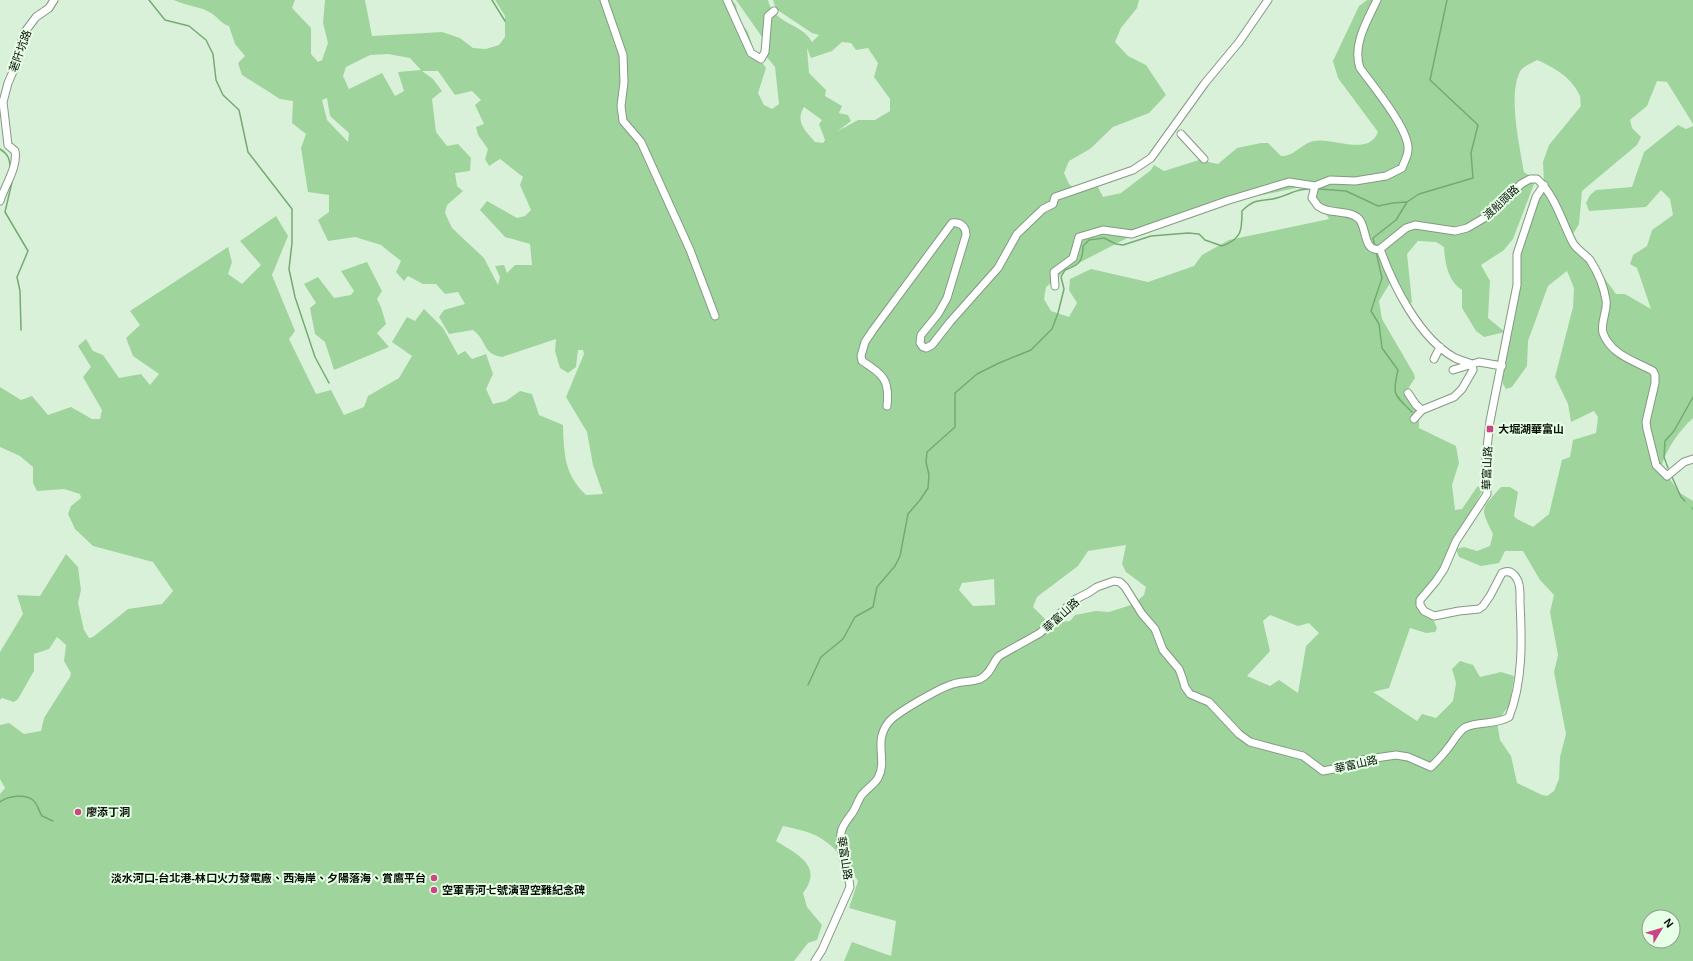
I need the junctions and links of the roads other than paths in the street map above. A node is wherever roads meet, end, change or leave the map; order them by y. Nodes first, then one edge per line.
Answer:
1 (54, 0) edge
2 (604, 0) edge
3 (727, 0) edge
4 (1268, 0) edge
5 (1377, 0) edge
6 (774, 11) dead end
7 (1182, 134) dead end
8 (1204, 159) dead end
9 (1544, 185) junction
10 (1315, 186) junction
11 (0, 201) edge
12 (1378, 249) junction
13 (1055, 286) dead end
14 (715, 316) dead end
15 (1440, 347) junction
16 (1434, 359) dead end
17 (1472, 364) junction
18 (1502, 366) junction
19 (1453, 370) dead end
20 (1408, 393) dead end
21 (887, 406) dead end
22 (1422, 410) junction
23 (1414, 419) dead end
24 (1693, 458) edge
25 (815, 961) edge

1 - 11 street, 荖阡坑路
2 - 14 street
3 - 6 street
4 - 21 street
5 - 10 street
7 - 8 street
9 - 12 street, 渡船頭路
9 - 18 street, 華富山路
9 - 24 street
10 - 12 street
10 - 13 street
12 - 15 street
15 - 16 street
15 - 17 street
17 - 18 street
17 - 19 street
17 - 22 street
18 - 25 street, 華富山路
20 - 22 street
22 - 23 street

